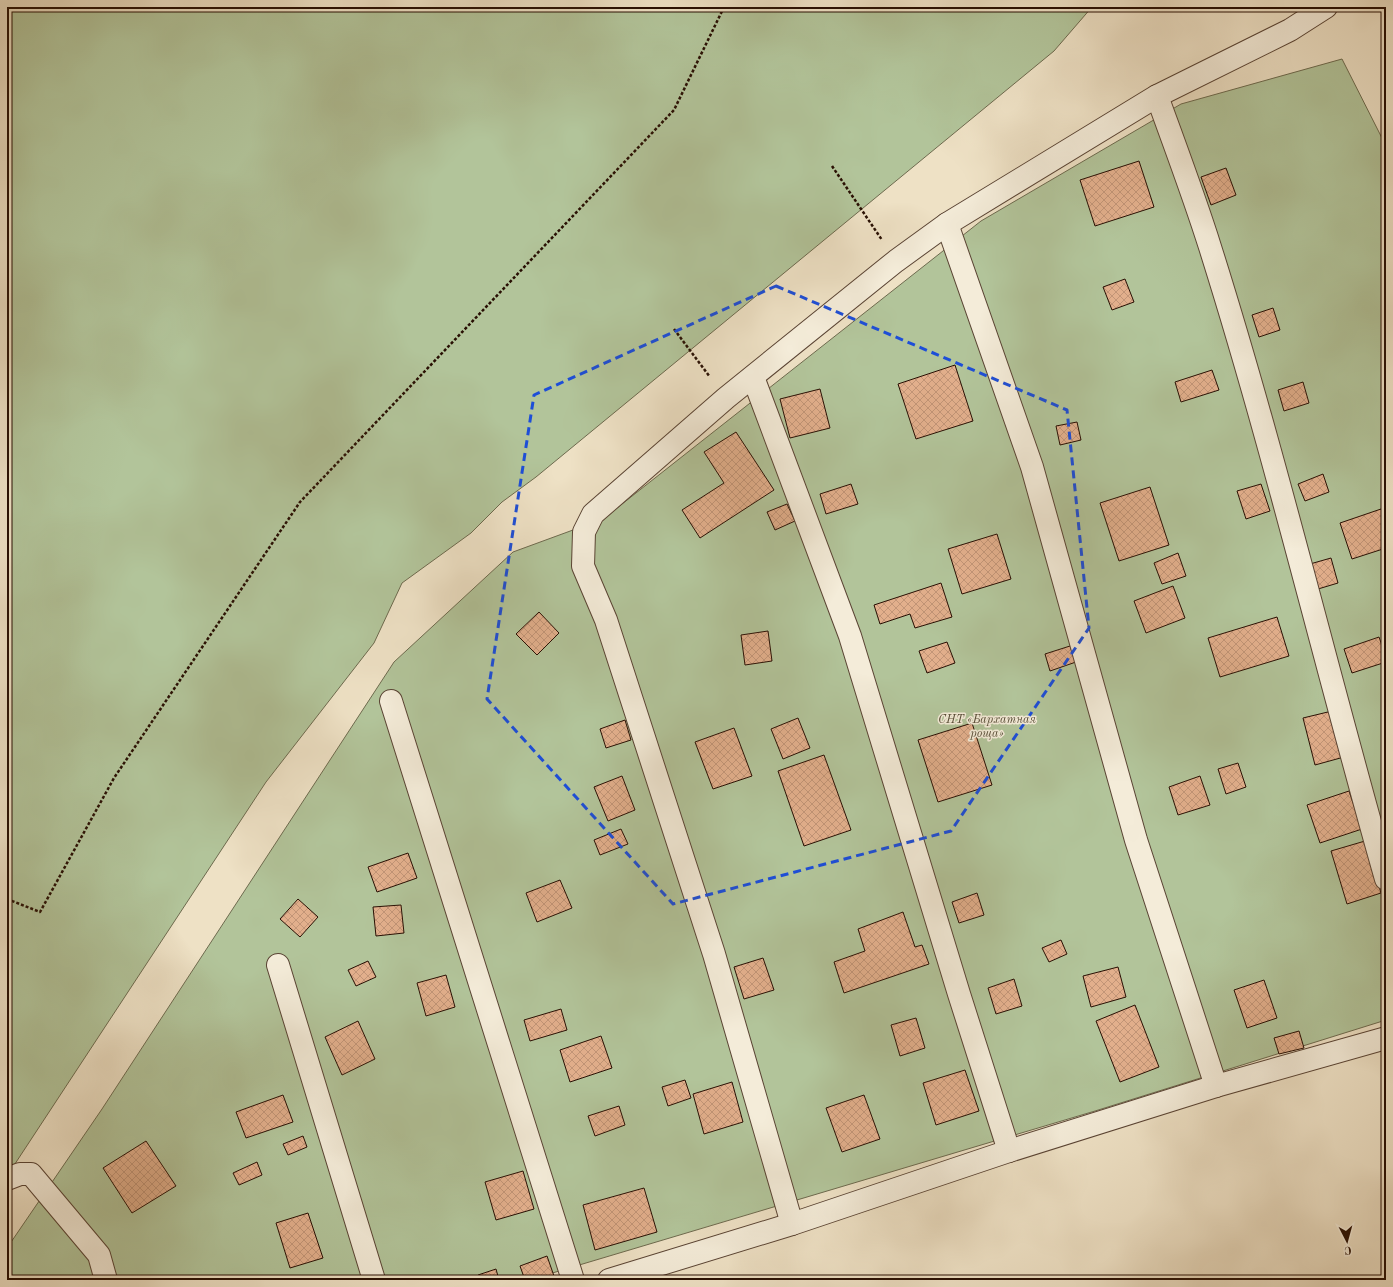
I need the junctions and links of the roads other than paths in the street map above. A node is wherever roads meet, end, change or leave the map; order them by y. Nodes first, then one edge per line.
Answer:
1 (1326, 7) edge
2 (1157, 96) junction
3 (947, 224) junction
4 (753, 377) junction
5 (391, 701) dead end
6 (1386, 879) edge
7 (278, 966) dead end
8 (1386, 1038) edge
9 (1216, 1086) junction
10 (1009, 1151) junction
11 (7, 1179) edge
12 (792, 1224) junction
13 (106, 1280) edge
14 (374, 1280) edge
15 (573, 1280) edge
16 (609, 1280) edge

1 - 2 lane
2 - 3 lane
2 - 6 lane
3 - 4 lane
3 - 9 lane
4 - 10 lane
4 - 12 lane
5 - 15 lane
7 - 14 lane
8 - 9 lane
9 - 10 lane
10 - 12 lane
11 - 13 lane
12 - 16 lane

